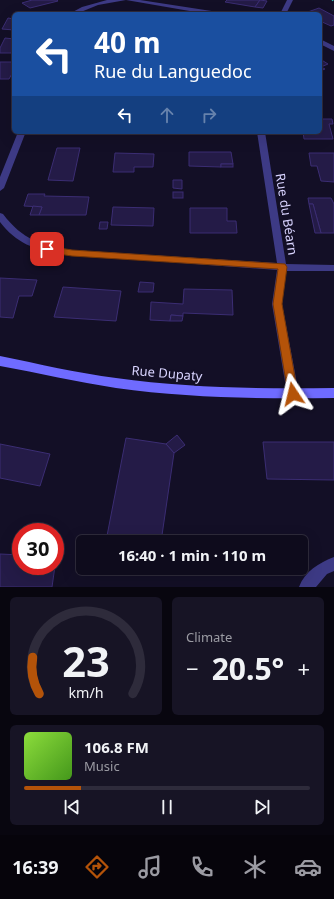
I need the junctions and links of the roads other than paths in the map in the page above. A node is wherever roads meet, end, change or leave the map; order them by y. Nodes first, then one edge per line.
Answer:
1 (124, 0) edge
2 (129, 0) edge
3 (290, 0) edge
4 (75, 12) edge
5 (205, 12) edge
6 (284, 12) edge
7 (322, 42) edge
8 (334, 48) edge
9 (21, 134) edge
10 (261, 134) edge
11 (0, 188) edge
12 (0, 216) edge
13 (282, 267) junction
14 (334, 268) edge
15 (0, 361) edge
16 (334, 393) edge
17 (293, 394) junction
18 (334, 564) edge
19 (306, 587) edge

1 - 4 street
2 - 5 street
3 - 6 street
7 - 8 street
9 - 11 street
10 - 13 street, Rue du Béarn
12 - 13 street
13 - 14 street
13 - 17 street, Rue du Béarn
15 - 17 street, Rue Dupaty
16 - 17 street, Rue Dupaty
18 - 19 street

